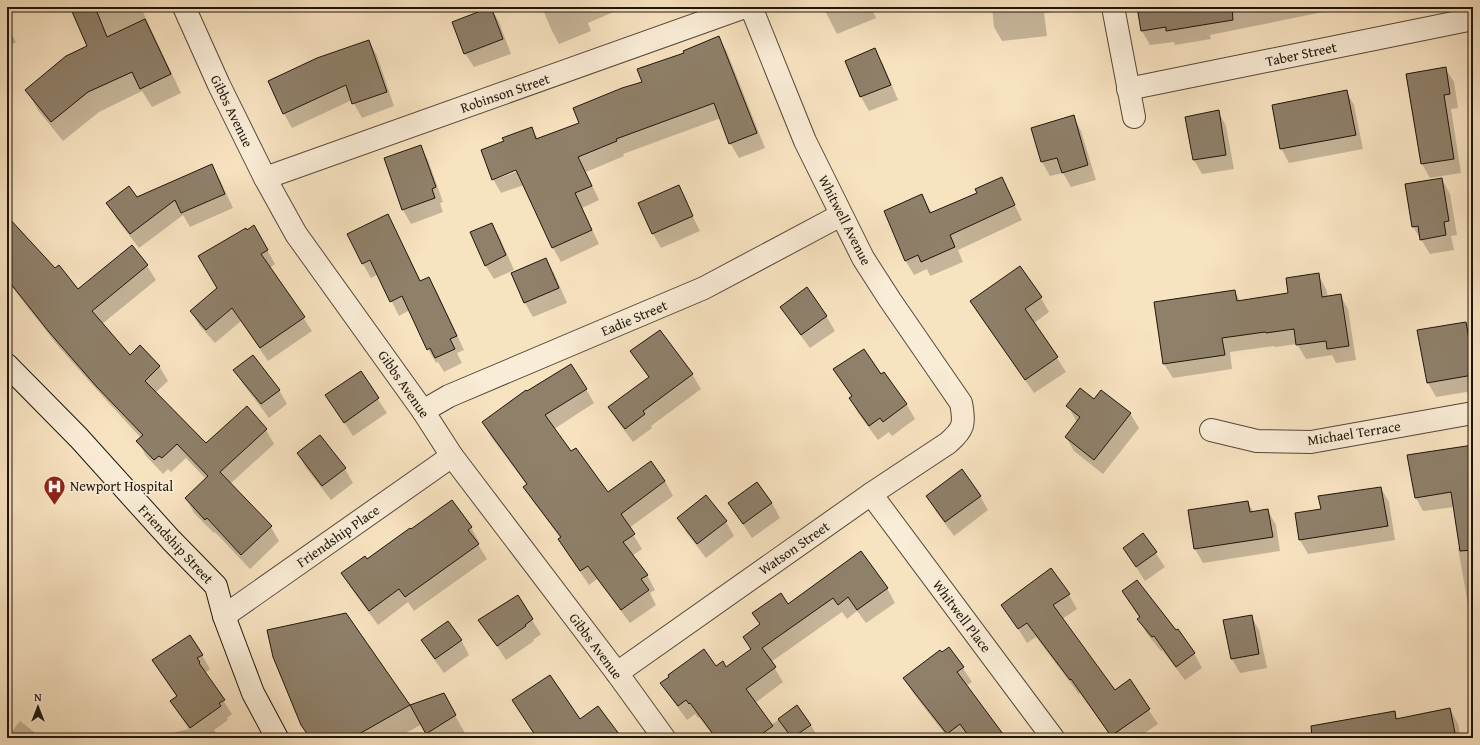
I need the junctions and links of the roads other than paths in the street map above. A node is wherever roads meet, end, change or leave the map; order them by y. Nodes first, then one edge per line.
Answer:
1 (184, 7) edge
2 (745, 7) edge
3 (751, 7) edge
4 (1113, 7) edge
5 (1473, 18) edge
6 (1128, 89) junction
7 (1134, 117) dead end
8 (264, 178) junction
9 (841, 215) junction
10 (7, 364) edge
11 (423, 411) junction
12 (1473, 413) edge
13 (964, 419) joint
14 (1211, 430) dead end
15 (452, 456) junction
16 (871, 494) junction
17 (224, 616) junction
18 (617, 673) junction
19 (277, 738) edge
20 (664, 738) edge
21 (1053, 738) edge

1 - 8 street, Gibbs Avenue
2 - 8 street, Robinson Street
3 - 9 street, Whitwell Avenue
4 - 6 street
5 - 6 street, Taber Street
6 - 7 street
8 - 11 street, Gibbs Avenue
9 - 11 street, Eadie Street
9 - 13 street, Whitwell Avenue
10 - 17 street, Friendship Street
11 - 15 street, Gibbs Avenue
12 - 14 street, Michael Terrace
13 - 16 street, Watson Street
15 - 17 street, Friendship Place
15 - 18 street, Gibbs Avenue
16 - 18 street, Watson Street
16 - 21 street, Whitwell Place
17 - 19 street, Friendship Street
18 - 20 street, Gibbs Avenue

